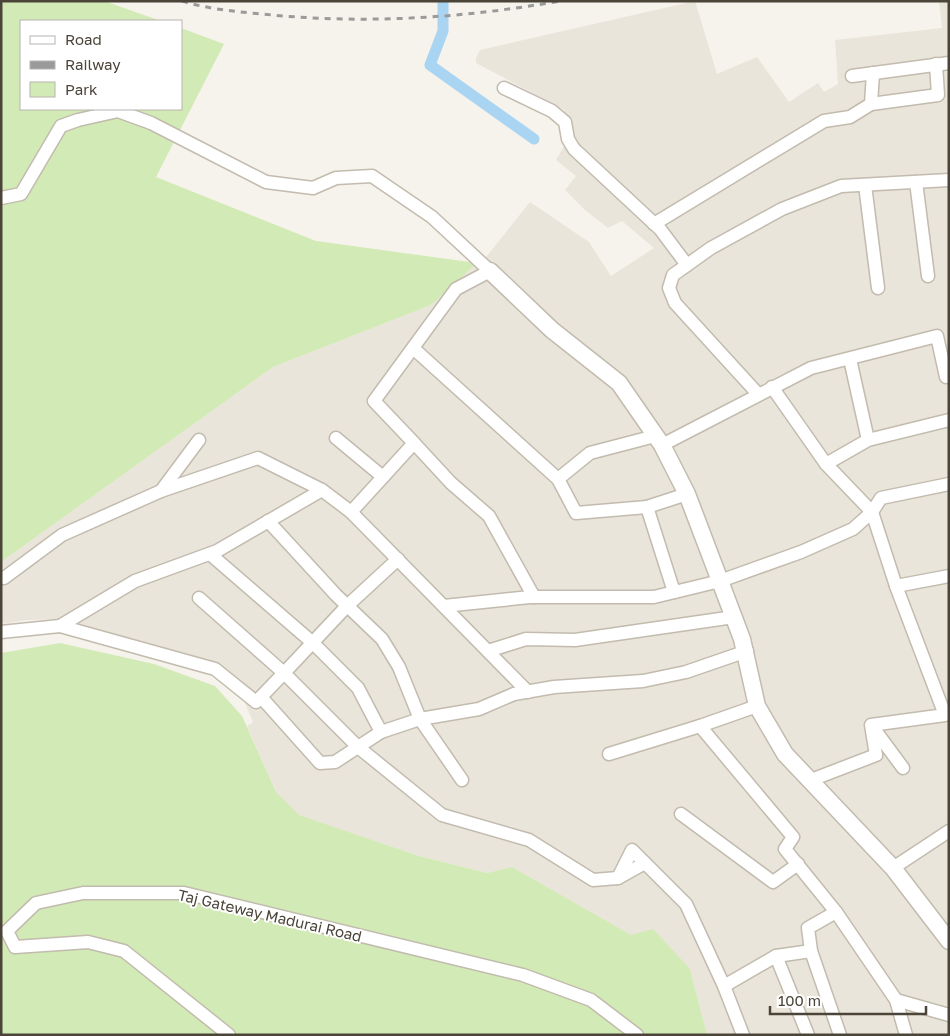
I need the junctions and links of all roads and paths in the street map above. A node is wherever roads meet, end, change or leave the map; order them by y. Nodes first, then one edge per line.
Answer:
1 (942, 64) edge
2 (873, 73) junction
3 (852, 76) dead end
4 (504, 88) dead end
5 (871, 104) junction
6 (949, 180) edge
7 (916, 182) junction
8 (865, 185) junction
9 (1, 198) edge
10 (654, 224) junction
11 (688, 265) junction
12 (490, 271) junction
13 (928, 276) dead end
14 (878, 288) dead end
15 (944, 344) edge
16 (413, 348) junction
17 (850, 359) junction
18 (946, 377) dead end
19 (772, 388) junction
20 (758, 394) junction
21 (949, 420) edge
22 (336, 438) dead end
23 (199, 440) dead end
24 (868, 440) junction
25 (659, 441) junction
26 (414, 443) junction
27 (826, 464) junction
28 (383, 477) junction
29 (558, 479) junction
30 (949, 484) edge
31 (322, 490) junction
32 (161, 491) junction
33 (688, 494) junction
34 (647, 508) junction
35 (351, 512) junction
36 (872, 512) junction
37 (268, 521) junction
38 (210, 554) junction
39 (398, 559) junction
40 (949, 576) edge
41 (4, 578) dead end
42 (720, 582) junction
43 (896, 586) junction
44 (674, 592) junction
45 (534, 596) junction
46 (199, 598) dead end
47 (347, 606) junction
48 (444, 606) junction
49 (734, 617) junction
50 (60, 626) junction
51 (1, 632) edge
52 (313, 643) junction
53 (488, 651) junction
54 (746, 651) junction
55 (284, 673) junction
56 (528, 692) junction
57 (260, 697) junction
58 (757, 706) junction
59 (947, 713) edge
60 (420, 720) junction
61 (871, 725) junction
62 (700, 726) junction
63 (381, 732) junction
64 (358, 746) junction
65 (609, 754) dead end
66 (903, 768) dead end
67 (462, 780) dead end
68 (811, 780) junction
69 (681, 814) dead end
70 (949, 831) edge
71 (645, 863) junction
72 (798, 864) junction
73 (893, 868) junction
74 (618, 878) junction
75 (836, 912) junction
76 (949, 942) edge
77 (811, 950) junction
78 (776, 956) junction
79 (724, 986) junction
80 (896, 1000) junction
81 (949, 1015) edge
82 (228, 1035) edge
83 (637, 1035) edge
84 (743, 1035) edge
85 (808, 1035) edge
86 (840, 1035) edge
87 (906, 1035) edge

1 - 2 street
1 - 5 street
2 - 3 street
2 - 5 street
4 - 10 street
5 - 10 street
6 - 7 street
7 - 8 street
7 - 13 street
8 - 11 street
8 - 14 street
9 - 12 street
10 - 11 street
11 - 20 street
12 - 16 street
12 - 25 street
15 - 17 street
15 - 18 street
16 - 26 street
16 - 29 street
17 - 19 street
17 - 24 street
19 - 20 street
19 - 27 street
20 - 25 street
21 - 24 street
22 - 28 street
23 - 32 street
24 - 27 street
25 - 29 street
25 - 33 street
26 - 28 street
26 - 45 street
27 - 36 street
28 - 35 street
29 - 34 street
30 - 36 street
31 - 32 street
31 - 35 street
31 - 37 street
32 - 41 street
33 - 34 street
33 - 42 street
34 - 44 street
35 - 39 street
36 - 42 street
36 - 43 street
37 - 38 street
37 - 47 street
38 - 50 street
38 - 52 street
39 - 47 street
39 - 48 street
40 - 43 street
42 - 44 street
42 - 49 street
43 - 59 street
44 - 45 street
45 - 48 street
46 - 55 street
47 - 52 street
47 - 60 street
48 - 53 street
49 - 53 street
49 - 54 street
50 - 51 street
50 - 57 street
52 - 55 street
52 - 63 street
53 - 56 street
54 - 56 street
54 - 58 street
55 - 57 street
55 - 64 street
56 - 60 street
57 - 64 street
58 - 62 street
58 - 68 street
59 - 61 street
60 - 63 street
60 - 67 street
61 - 66 street
61 - 68 street
62 - 65 street
62 - 72 street
63 - 64 street
64 - 74 street
68 - 73 street
69 - 72 street
70 - 73 street
71 - 74 street
71 - 74 street
71 - 79 street
72 - 75 street
73 - 76 street
75 - 77 street
75 - 80 street
77 - 78 street
77 - 86 street
78 - 79 street
78 - 85 street
79 - 84 street
80 - 81 street
80 - 87 street
82 - 83 street, Taj Gateway Madurai Road

